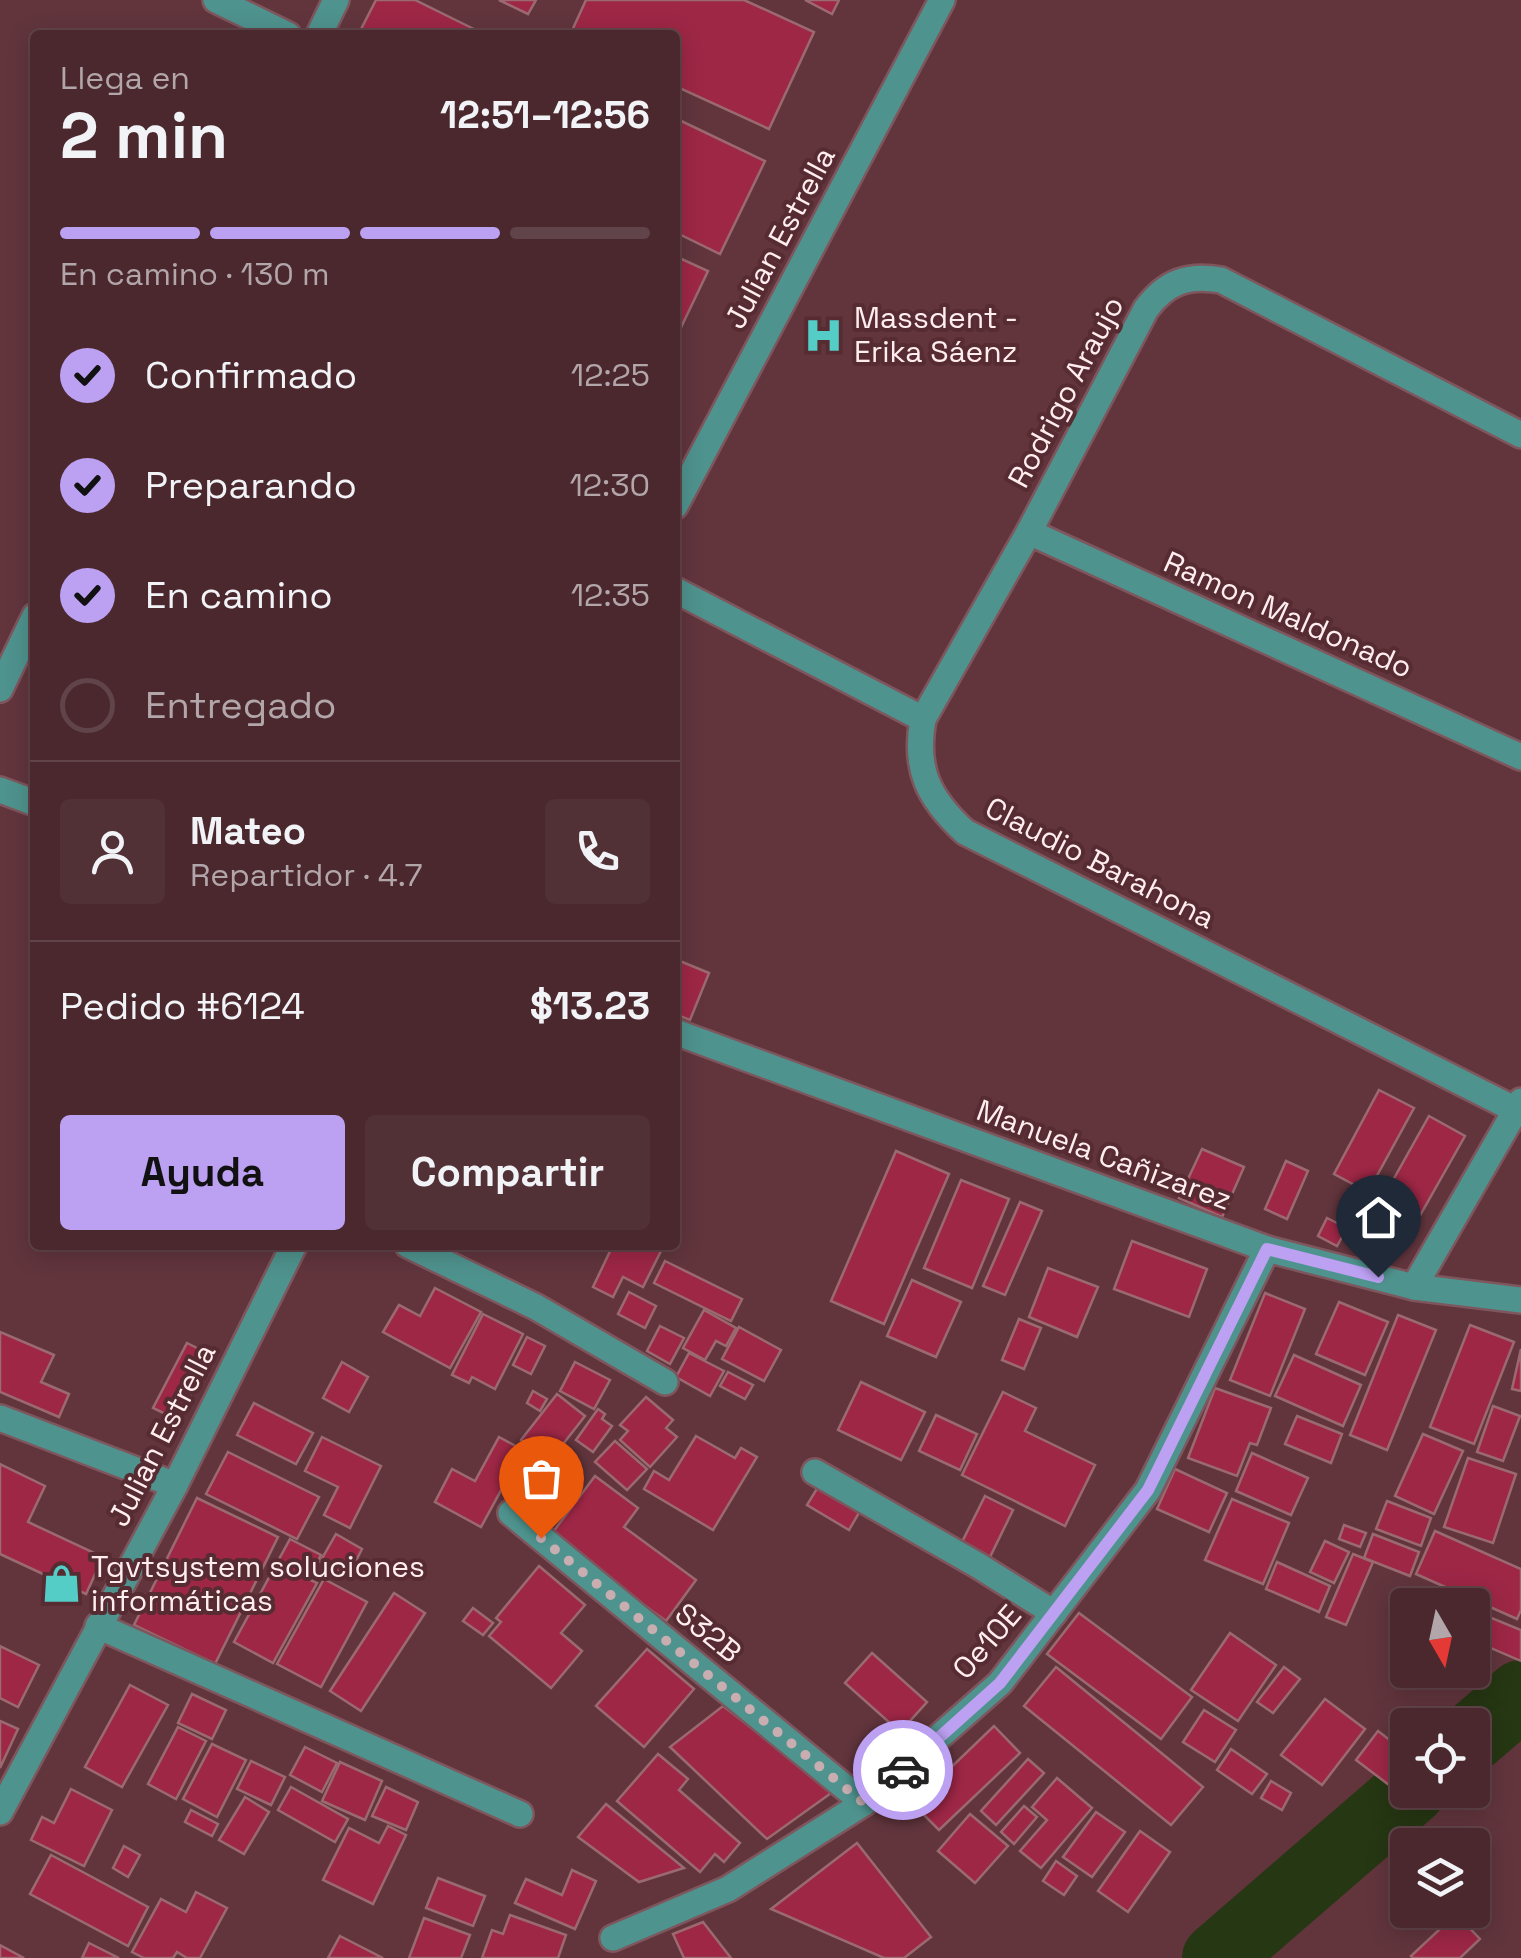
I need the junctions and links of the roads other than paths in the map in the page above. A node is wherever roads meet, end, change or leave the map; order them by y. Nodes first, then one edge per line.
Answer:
1 (216, 0) edge
2 (336, 0) edge
3 (942, 0) edge
4 (278, 30) edge
5 (321, 30) edge
6 (1521, 435) edge
7 (680, 497) edge
8 (1028, 532) junction
9 (680, 593) edge
10 (30, 626) edge
11 (0, 689) edge
12 (924, 719) junction
13 (1521, 756) edge
14 (0, 790) edge
15 (30, 801) edge
16 (680, 1034) edge
17 (1518, 1105) edge
18 (1267, 1249) junction
19 (292, 1250) edge
20 (418, 1250) edge
21 (1414, 1287) junction
22 (1521, 1300) edge
23 (666, 1382) dead end
24 (0, 1418) edge
25 (814, 1472) dead end
26 (175, 1485) junction
27 (511, 1513) dead end
28 (1054, 1613) junction
29 (98, 1626) junction
30 (864, 1803) junction
31 (2, 1805) edge
32 (520, 1814) dead end
33 (613, 1938) dead end

1 - 4 street
2 - 5 street
3 - 7 street, Julian Estrella
6 - 8 street, Rodrigo Araujo
8 - 12 street, Rodrigo Araujo
8 - 13 street, Ramon Maldonado
9 - 12 street
10 - 11 street
12 - 17 street, Claudio Barahona
14 - 15 street
16 - 18 street, Manuela Cañizarez
17 - 21 street
18 - 21 street, Manuela Cañizarez
18 - 28 street, Oe10E
19 - 26 street, Julian Estrella
20 - 23 street
21 - 22 street, Manuela Cañizarez
24 - 26 street
25 - 28 street
26 - 29 street, Julian Estrella
27 - 30 street, S32B
28 - 30 street, Oe10E
29 - 31 street, Julian Estrella
29 - 32 street
30 - 33 street, Oe10E

